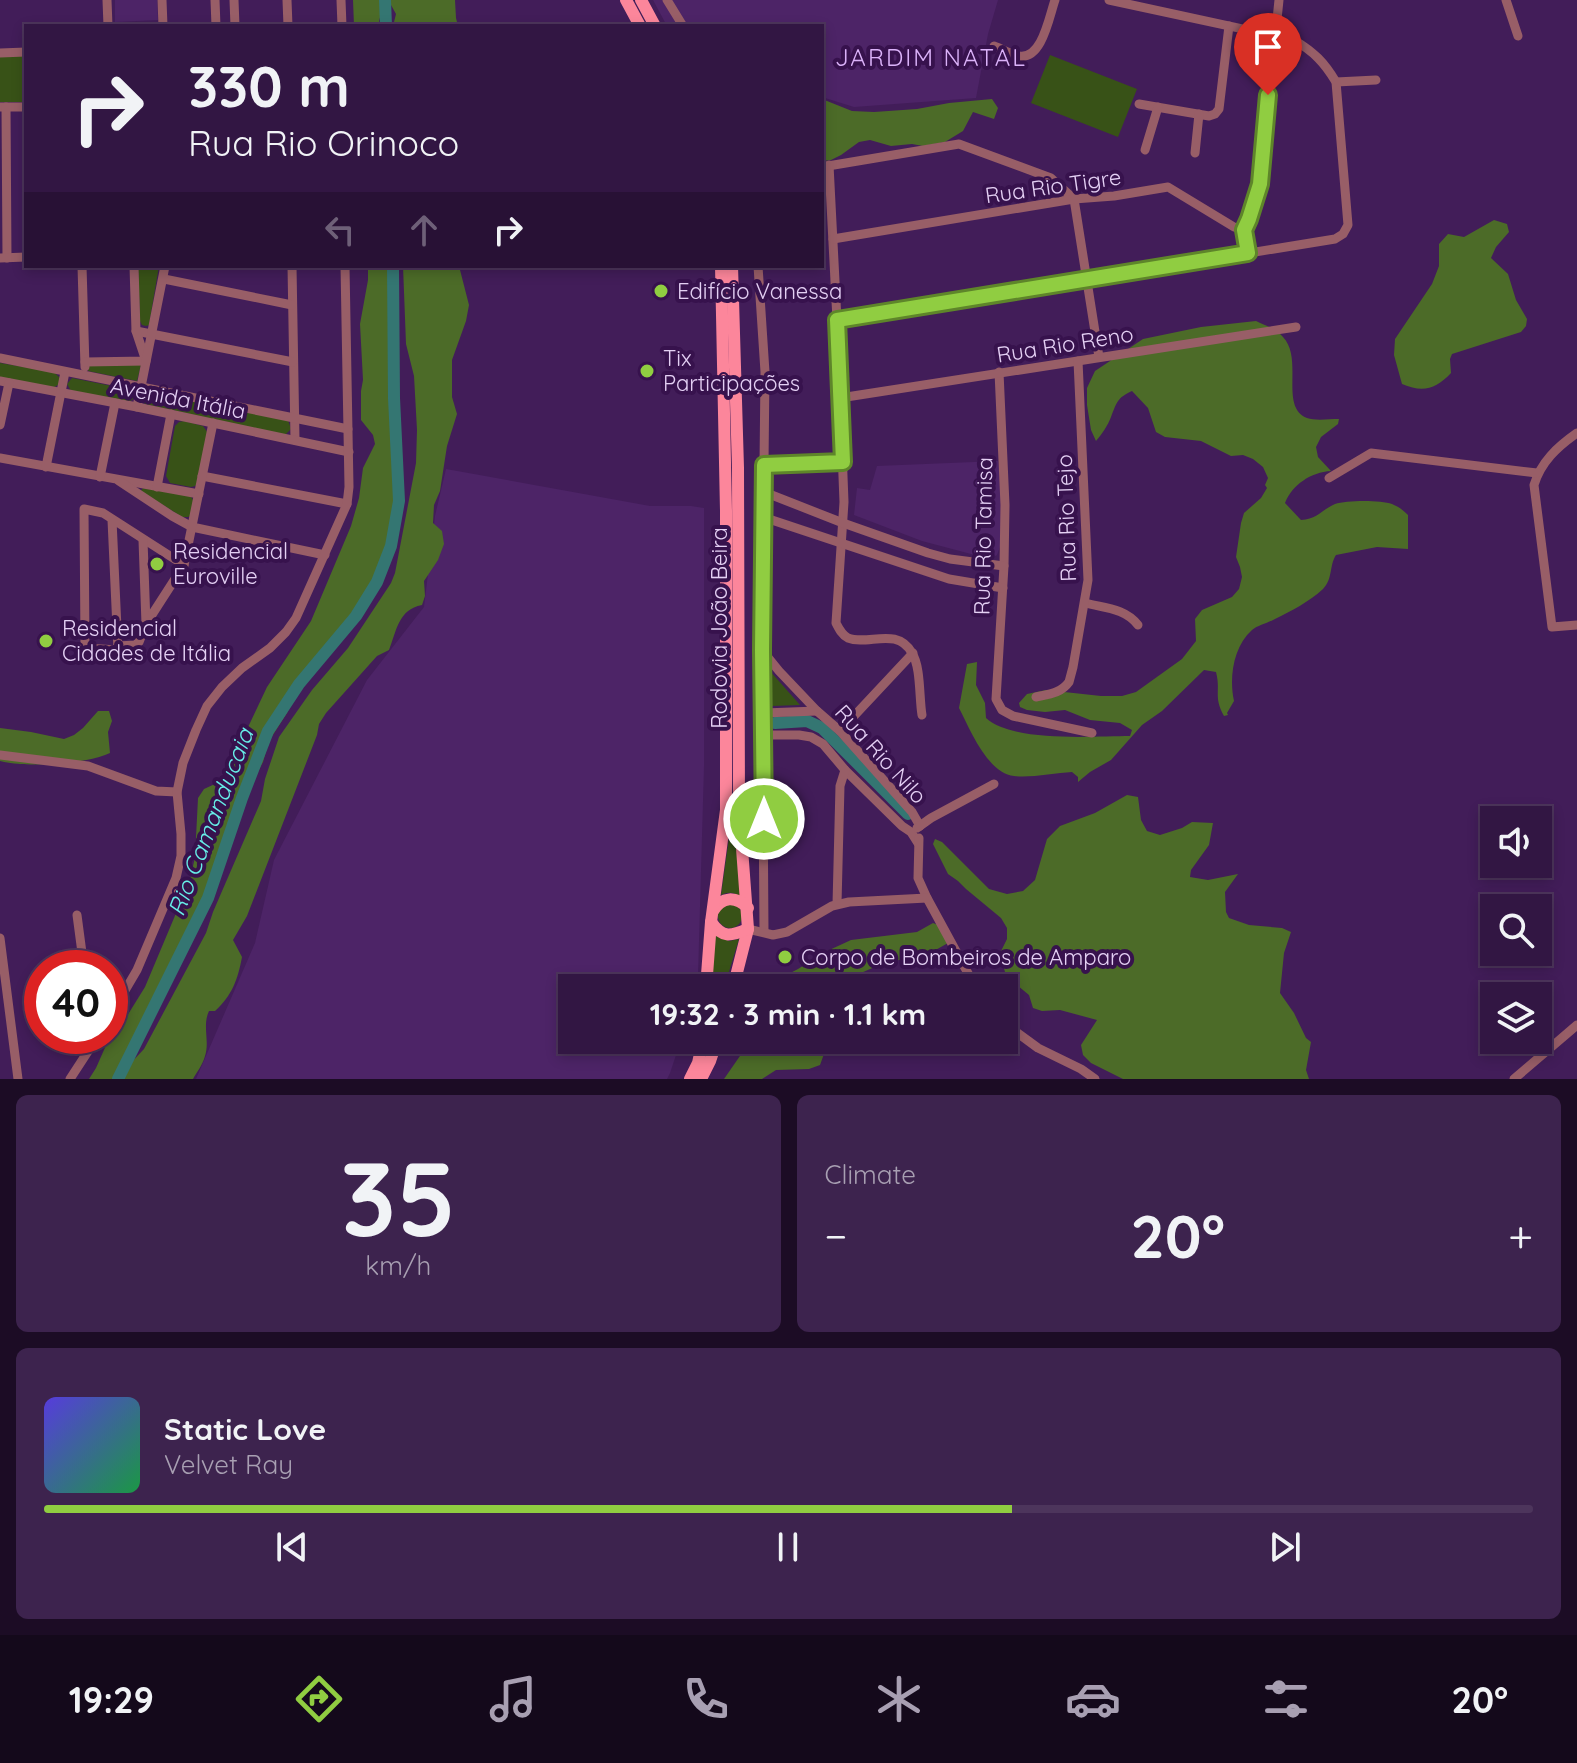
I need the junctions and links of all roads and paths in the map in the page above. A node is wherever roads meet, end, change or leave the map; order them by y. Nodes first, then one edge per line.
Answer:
1 (107, 0) edge
2 (162, 0) edge
3 (215, 0) edge
4 (234, 0) edge
5 (287, 0) edge
6 (341, 0) edge
7 (626, 0) edge
8 (641, 0) edge
9 (667, 0) edge
10 (1055, 0) edge
11 (1109, 0) edge
12 (1279, 0) edge
13 (1509, 2) edge
14 (108, 24) edge
15 (163, 24) edge
16 (216, 24) edge
17 (235, 24) edge
18 (288, 24) edge
19 (342, 24) edge
20 (639, 24) edge
21 (654, 24) edge
22 (682, 24) edge
23 (1229, 26) junction
24 (1274, 36) junction
25 (1518, 36) dead end
26 (994, 46) dead end
27 (24, 52) edge
28 (0, 53) edge
29 (1376, 80) dead end
30 (1336, 82) junction
31 (1139, 104) dead end
32 (3, 107) edge
33 (24, 107) edge
34 (1158, 107) junction
35 (1199, 114) junction
36 (1145, 150) dead end
37 (1195, 153) dead end
38 (825, 166) edge
39 (1074, 199) junction
40 (1244, 230) junction
41 (833, 239) junction
42 (1248, 253) junction
43 (24, 257) edge
44 (3, 258) edge
45 (82, 268) edge
46 (134, 268) edge
47 (165, 268) edge
48 (292, 268) edge
49 (345, 268) edge
50 (721, 268) edge
51 (732, 268) edge
52 (758, 268) edge
53 (164, 279) junction
54 (1087, 279) junction
55 (292, 305) junction
56 (837, 320) junction
57 (1296, 327) dead end
58 (136, 331) junction
59 (152, 334) junction
60 (1099, 357) junction
61 (0, 358) edge
62 (146, 361) junction
63 (1078, 361) junction
64 (85, 362) junction
65 (293, 362) junction
66 (65, 372) junction
67 (999, 372) junction
68 (85, 376) junction
69 (4, 382) edge
70 (141, 387) junction
71 (61, 393) junction
72 (840, 398) junction
73 (115, 403) junction
74 (137, 407) junction
75 (171, 414) junction
76 (294, 418) junction
77 (213, 423) junction
78 (0, 425) edge
79 (348, 429) junction
80 (1577, 433) edge
81 (295, 440) junction
82 (349, 452) junction
83 (0, 458) edge
84 (843, 462) junction
85 (764, 465) junction
86 (46, 467) junction
87 (1537, 473) junction
88 (202, 476) junction
89 (100, 477) junction
90 (1329, 478) dead end
91 (119, 481) junction
92 (157, 487) junction
93 (764, 492) junction
94 (199, 494) junction
95 (347, 504) junction
96 (763, 517) junction
97 (112, 520) junction
98 (843, 523) junction
99 (192, 527) junction
100 (143, 540) junction
101 (841, 541) junction
102 (325, 555) junction
103 (184, 565) junction
104 (1004, 566) junction
105 (1003, 588) junction
106 (1085, 603) junction
107 (146, 624) junction
108 (1138, 625) dead end
109 (1577, 625) edge
110 (118, 646) junction
111 (762, 650) junction
112 (913, 653) junction
113 (1036, 697) dead end
114 (817, 711) junction
115 (764, 713) junction
116 (922, 715) dead end
117 (840, 731) junction
118 (1092, 733) dead end
119 (764, 735) junction
120 (0, 755) edge
121 (845, 770) junction
122 (994, 784) dead end
123 (177, 792) junction
124 (915, 829) junction
125 (927, 898) junction
126 (837, 904) junction
127 (748, 908) junction
128 (77, 915) dead end
129 (712, 916) junction
130 (748, 929) junction
131 (764, 932) junction
132 (0, 938) edge
133 (82, 950) edge
134 (707, 974) edge
135 (737, 974) edge
136 (968, 974) edge
137 (128, 984) edge
138 (1577, 1025) edge
139 (1018, 1033) edge
140 (85, 1054) edge
141 (700, 1054) edge
142 (712, 1054) edge
143 (18, 1079) edge
144 (70, 1079) edge
145 (690, 1079) edge
146 (701, 1079) edge
147 (1095, 1079) edge
148 (1514, 1079) edge

1 - 14 street
2 - 15 street
3 - 16 street
4 - 17 street
5 - 18 street
6 - 19 street
7 - 20 main road
8 - 21 main road
9 - 22 street
10 - 26 street
11 - 23 street
12 - 24 street
13 - 25 street
23 - 24 street
23 - 35 street
24 - 30 street
24 - 40 street
27 - 28 street
29 - 30 street
30 - 42 street
31 - 34 street
32 - 33 street
32 - 44 street
34 - 35 street
34 - 36 street
35 - 37 street
38 - 39 street
38 - 41 street
39 - 40 street, Rua Rio Tigre
39 - 41 street, Rua Rio Tigre
39 - 54 street
40 - 42 street
41 - 56 street
42 - 54 street
43 - 44 street
45 - 64 street
46 - 58 street
47 - 53 street
48 - 55 street
49 - 79 street
50 - 129 main road, Rodovia João Beira
51 - 127 main road, Rodovia João Beira
52 - 85 street
53 - 55 street
53 - 59 street
54 - 56 street
54 - 60 street
55 - 65 street
56 - 72 street
57 - 60 street, Rua Rio Reno
58 - 59 street
58 - 62 street
59 - 62 street
59 - 65 street
60 - 63 street, Rua Rio Reno
61 - 66 street, Avenida Itália
62 - 64 street
62 - 70 street
63 - 67 street, Rua Rio Reno
63 - 106 street, Rua Rio Tejo
64 - 68 street
65 - 76 street
66 - 68 street, Avenida Itália
66 - 71 street
67 - 72 street, Rua Rio Reno
67 - 104 street, Rua Rio Tamisa
68 - 70 street, Avenida Itália
69 - 71 street, Avenida Itália
69 - 78 street
70 - 74 street
70 - 76 street, Avenida Itália
71 - 73 street, Avenida Itália
71 - 86 street
72 - 84 street
73 - 74 street, Avenida Itália
73 - 89 street
74 - 75 street, Avenida Itália
75 - 77 street, Avenida Itália
75 - 92 street
76 - 79 street, Avenida Itália
76 - 81 street
77 - 81 street, Avenida Itália
77 - 88 street
79 - 82 street
80 - 87 street
81 - 82 street, Avenida Itália
82 - 95 street
83 - 86 street
84 - 85 street
84 - 98 street
85 - 93 street
86 - 89 street
87 - 90 street
87 - 109 street
88 - 94 street
88 - 95 street
89 - 91 street
91 - 92 street
91 - 99 street
92 - 94 street
93 - 96 street
93 - 98 street
94 - 99 street
95 - 102 street
96 - 101 street
96 - 111 street
97 - 100 street
97 - 110 street
97 - 110 street
98 - 101 street
98 - 104 street
99 - 102 street
99 - 103 street
100 - 103 street
100 - 107 street
101 - 105 street
101 - 112 street
102 - 123 street
103 - 107 street
104 - 105 street, Rua Rio Tamisa
105 - 118 street, Rua Rio Tamisa
106 - 108 street
106 - 113 street, Rua Rio Tejo
107 - 110 street
111 - 114 street
111 - 115 street
112 - 116 street
112 - 117 street
114 - 115 street, Rua Rio Nilo
114 - 117 street, Rua Rio Nilo
115 - 119 street
117 - 124 street, Rua Rio Nilo
119 - 121 street
119 - 131 street
120 - 123 street
121 - 124 street
121 - 126 street
122 - 124 street
123 - 137 street
124 - 125 street
125 - 126 street
125 - 136 street
126 - 131 street
127 - 129 main road
127 - 130 main road, Rodovia João Beira
128 - 133 street
129 - 130 main road
129 - 134 main road, Rodovia João Beira
130 - 131 street
130 - 135 main road, Rodovia João Beira
132 - 143 street
138 - 148 street
139 - 147 street
140 - 144 street
141 - 145 main road
142 - 146 main road

